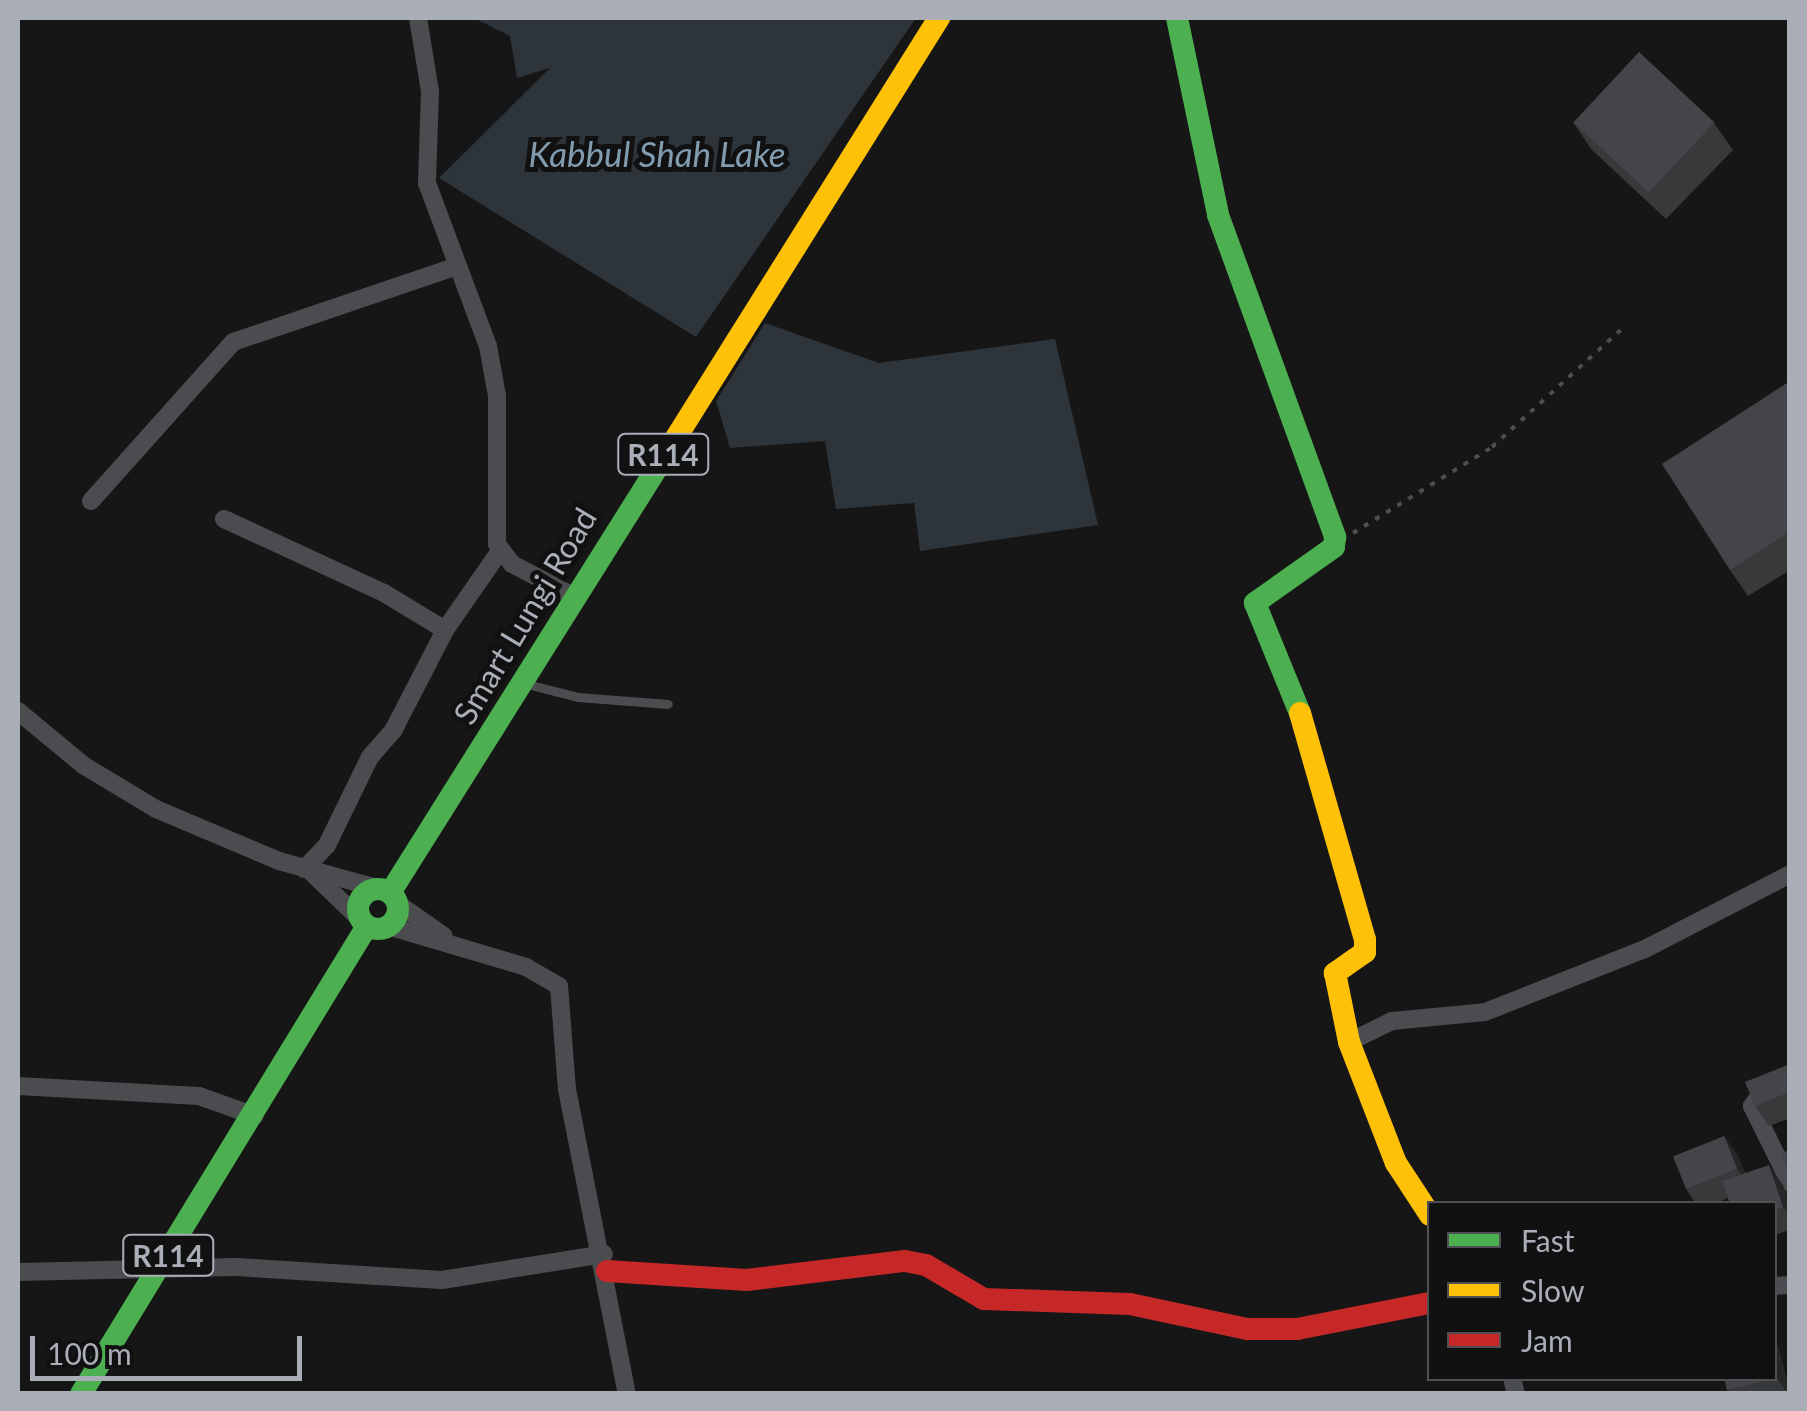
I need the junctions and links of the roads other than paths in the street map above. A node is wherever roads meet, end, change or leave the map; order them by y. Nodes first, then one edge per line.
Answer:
1 (418, 18) edge
2 (940, 18) edge
3 (1176, 18) edge
4 (454, 268) junction
5 (90, 501) dead end
6 (224, 518) dead end
7 (500, 552) junction
8 (575, 597) junction
9 (445, 630) junction
10 (524, 682) junction
11 (668, 704) dead end
12 (18, 711) edge
13 (306, 870) junction
14 (1790, 874) edge
15 (388, 895) junction
16 (372, 923) junction
17 (453, 942) junction
18 (1348, 1042) junction
19 (1790, 1082) edge
20 (18, 1086) edge
21 (255, 1116) junction
22 (1790, 1183) edge
23 (1427, 1210) edge
24 (606, 1263) junction
25 (160, 1269) junction
26 (18, 1272) edge
27 (1427, 1304) edge
28 (81, 1394) edge
29 (627, 1394) edge

1 - 4 street
2 - 8 street, Smart Lungi Road / R114
3 - 18 street
4 - 5 street
4 - 7 street
6 - 9 street
7 - 8 street
7 - 9 street
8 - 10 street, Smart Lungi Road / R114
9 - 13 street
10 - 11 lane
10 - 15 street, Smart Lungi Road / R114
12 - 13 street
13 - 15 street
13 - 16 street
14 - 18 street
15 - 16 street, R114
15 - 16 street, R114
15 - 17 street
16 - 17 street
16 - 21 street, R114
17 - 24 street
18 - 23 street
19 - 22 street
20 - 21 street
21 - 25 street, R114
24 - 25 street
24 - 27 street
24 - 29 street
25 - 26 street
25 - 28 street, R114

